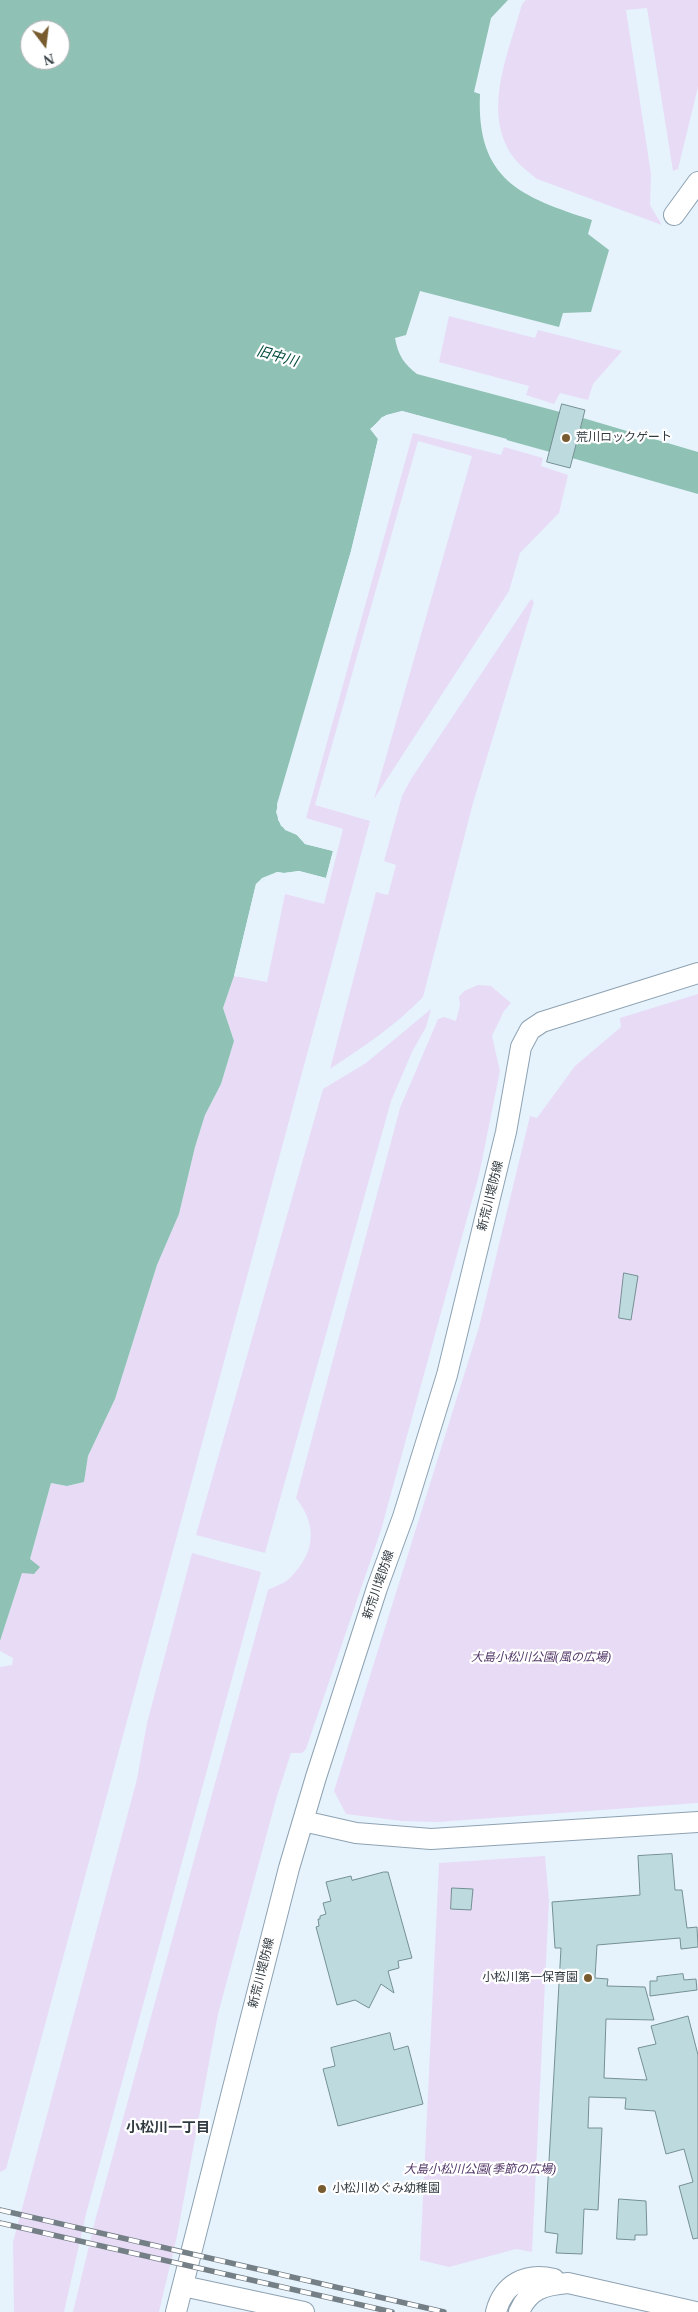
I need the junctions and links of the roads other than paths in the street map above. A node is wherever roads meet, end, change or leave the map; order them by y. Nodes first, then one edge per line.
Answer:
1 (698, 182) edge
2 (674, 215) dead end
3 (698, 973) edge
4 (303, 1822) junction
5 (698, 1822) edge
6 (568, 2282) junction
7 (183, 2286) junction
8 (176, 2312) edge
9 (304, 2312) edge
10 (496, 2312) edge
11 (518, 2312) edge
12 (696, 2312) edge

1 - 2 street
3 - 4 street, 新荒川堤防線
4 - 5 street
4 - 7 street, 新荒川堤防線
6 - 10 street
6 - 11 street
6 - 12 street
7 - 8 street, 新荒川堤防線
7 - 9 street

